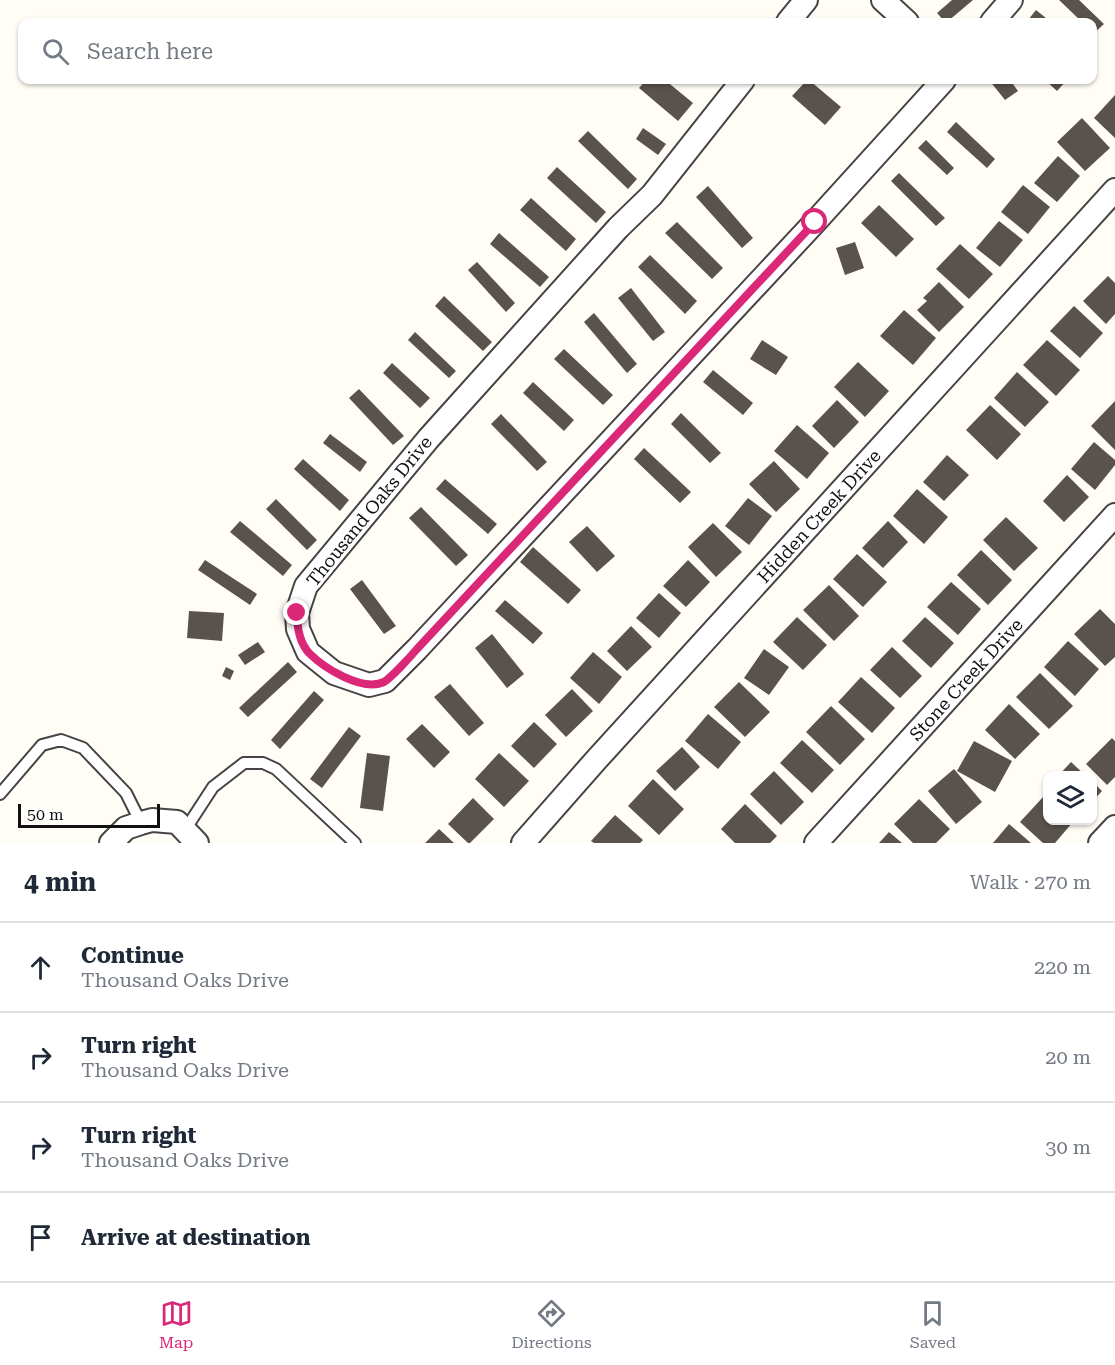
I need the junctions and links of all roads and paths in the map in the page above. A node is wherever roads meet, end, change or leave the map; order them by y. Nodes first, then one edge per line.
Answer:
1 (806, 0) edge
2 (882, 0) edge
3 (1011, 0) edge
4 (791, 18) edge
5 (902, 18) edge
6 (995, 18) edge
7 (740, 84) edge
8 (940, 84) edge
9 (1115, 190) edge
10 (1115, 515) edge
11 (0, 794) edge
12 (141, 823) junction
13 (1115, 827) edge
14 (191, 836) edge
15 (528, 842) edge
16 (111, 843) edge
17 (355, 843) edge
18 (816, 843) edge
19 (1100, 843) edge

1 - 4 street
2 - 5 street
3 - 6 street
7 - 8 street, Thousand Oaks Drive
9 - 15 street, Hidden Creek Drive
10 - 18 street, Stone Creek Drive
11 - 12 lane
12 - 14 street
12 - 16 street
13 - 19 street
14 - 17 lane

